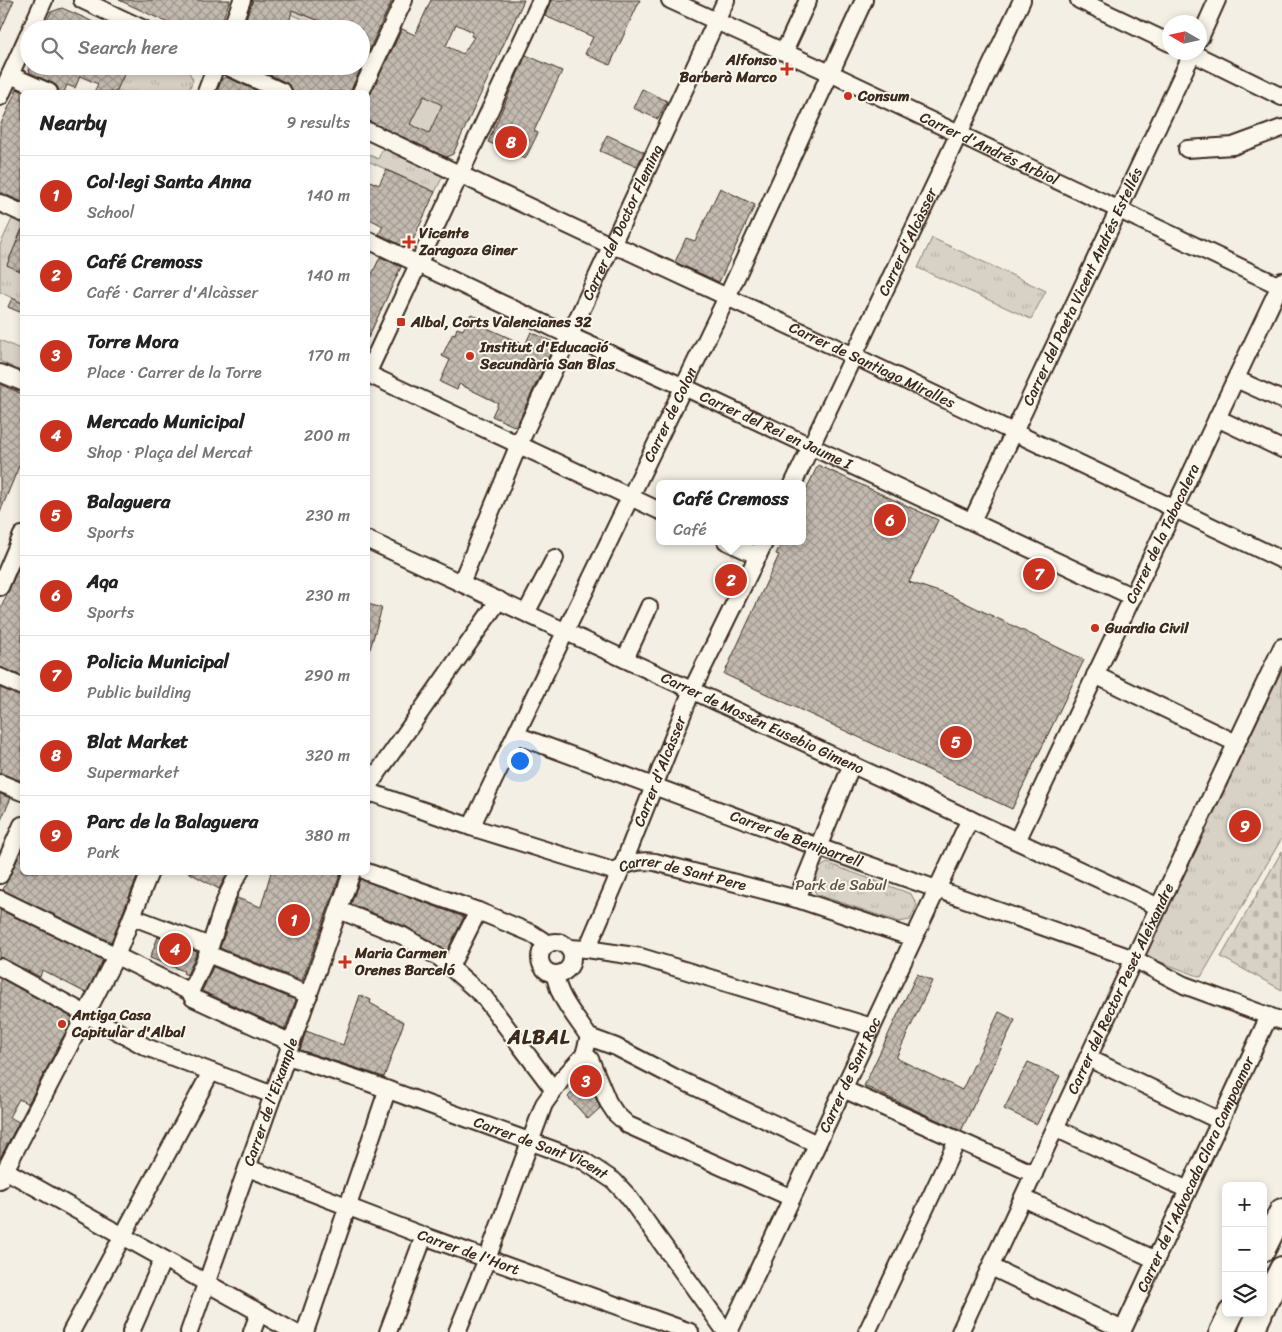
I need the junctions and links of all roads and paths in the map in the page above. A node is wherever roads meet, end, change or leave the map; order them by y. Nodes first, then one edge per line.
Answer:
1 (44, 0) edge
2 (82, 0) edge
3 (242, 0) edge
4 (404, 0) edge
5 (541, 0) edge
6 (670, 0) edge
7 (726, 0) edge
8 (808, 0) edge
9 (864, 0) edge
10 (1022, 0) edge
11 (1079, 0) edge
12 (1217, 0) edge
13 (35, 20) edge
14 (125, 20) edge
15 (234, 20) edge
16 (716, 22) junction
17 (1207, 22) edge
18 (1162, 39) edge
19 (784, 52) junction
20 (20, 53) edge
21 (1189, 60) edge
22 (1206, 60) edge
23 (370, 73) edge
24 (830, 73) junction
25 (10, 75) junction
26 (213, 75) edge
27 (246, 75) edge
28 (369, 75) edge
29 (44, 90) edge
30 (207, 90) edge
31 (279, 90) edge
32 (362, 90) edge
33 (0, 97) edge
34 (1282, 97) edge
35 (1282, 128) edge
36 (370, 132) edge
37 (959, 134) junction
38 (1187, 149) dead end
39 (460, 174) junction
40 (0, 203) edge
41 (1119, 209) junction
42 (20, 213) edge
43 (370, 241) edge
44 (612, 246) junction
45 (418, 263) junction
46 (1281, 284) edge
47 (727, 297) junction
48 (570, 336) junction
49 (854, 356) junction
50 (370, 369) edge
51 (0, 373) edge
52 (370, 374) edge
53 (1236, 379) junction
54 (20, 381) edge
55 (684, 387) junction
56 (1282, 400) edge
57 (1217, 418) junction
58 (1013, 433) junction
59 (519, 444) junction
60 (810, 447) junction
61 (1282, 449) edge
62 (795, 480) edge
63 (630, 497) junction
64 (656, 509) edge
65 (1174, 510) junction
66 (972, 521) junction
67 (20, 541) edge
68 (370, 541) edge
69 (744, 545) edge
70 (762, 549) edge
71 (555, 558) dead end
72 (1282, 560) edge
73 (10, 570) edge
74 (461, 583) junction
75 (0, 587) edge
76 (1133, 597) junction
77 (499, 600) junction
78 (649, 608) dead end
79 (526, 613) junction
80 (566, 632) junction
81 (1282, 647) edge
82 (625, 659) junction
83 (1095, 675) junction
84 (0, 678) edge
85 (20, 685) edge
86 (692, 690) junction
87 (516, 735) junction
88 (1236, 743) junction
89 (852, 764) junction
90 (0, 783) edge
91 (655, 786) junction
92 (370, 788) edge
93 (20, 791) edge
94 (370, 794) edge
95 (970, 819) junction
96 (471, 827) junction
97 (20, 830) edge
98 (1017, 841) junction
99 (818, 846) junction
100 (622, 867) junction
101 (370, 873) edge
102 (0, 875) edge
103 (149, 875) edge
104 (238, 875) edge
105 (351, 875) edge
106 (937, 888) junction
107 (0, 899) edge
108 (797, 899) junction
109 (1159, 907) junction
110 (339, 910) junction
111 (478, 911) junction
112 (133, 916) junction
113 (913, 938) junction
114 (548, 944) junction
115 (568, 948) junction
116 (587, 949) junction
117 (209, 950) junction
118 (116, 956) junction
119 (1134, 959) junction
120 (0, 967) edge
121 (450, 967) junction
122 (555, 974) junction
123 (190, 992) junction
124 (309, 995) junction
125 (86, 1014) junction
126 (1276, 1019) edge
127 (872, 1027) junction
128 (589, 1037) junction
129 (290, 1050) junction
130 (584, 1054) junction
131 (1088, 1058) junction
132 (211, 1072) junction
133 (553, 1089) junction
134 (843, 1089) junction
135 (387, 1090) junction
136 (273, 1095) junction
137 (1220, 1121) junction
138 (1055, 1128) junction
139 (531, 1141) junction
140 (957, 1141) junction
141 (817, 1144) junction
142 (248, 1168) junction
143 (1034, 1174) junction
144 (2, 1175) edge
145 (1188, 1190) junction
146 (792, 1198) junction
147 (1023, 1198) junction
148 (349, 1207) junction
149 (1282, 1211) edge
150 (122, 1236) junction
151 (424, 1236) junction
152 (1267, 1241) edge
153 (163, 1259) junction
154 (487, 1259) junction
155 (1156, 1260) junction
156 (991, 1267) junction
157 (1282, 1270) edge
158 (206, 1283) junction
159 (1267, 1300) edge
160 (258, 1313) junction
161 (1229, 1317) edge
162 (1258, 1317) edge
163 (1122, 1331) edge
164 (71, 1332) edge
165 (131, 1332) edge
166 (189, 1332) edge
167 (252, 1332) edge
168 (294, 1332) edge
169 (305, 1332) edge
170 (388, 1332) edge
171 (457, 1332) edge
172 (690, 1332) edge
173 (728, 1332) edge
174 (867, 1332) edge
175 (960, 1332) edge
176 (1222, 1332) edge
177 (1251, 1332) edge

1 - 13 street
2 - 14 street
3 - 15 street
4 - 23 street
5 - 39 street
6 - 16 street, Carrer d'Andrés Arbiol
7 - 16 street, Carrer del Doctor Fleming
8 - 19 street
9 - 24 street, Carrer de Colon
10 - 37 street, Carrer d'Alcàsser
11 - 18 street
12 - 17 street
16 - 19 street, Carrer d'Andrés Arbiol
16 - 44 street, Carrer del Doctor Fleming
19 - 24 street, Carrer d'Andrés Arbiol
20 - 25 street
21 - 41 street, Carrer del Poeta Vicent Andrés Estellés
22 - 34 street
24 - 37 street, Carrer d'Andrés Arbiol
24 - 47 street, Carrer de Colon
25 - 29 street
25 - 33 street
26 - 30 street
27 - 31 street
28 - 32 street
35 - 38 street
36 - 39 street, Carrer de Santiago Miralles
37 - 41 street, Carrer d'Andrés Arbiol
37 - 49 street, Carrer d'Alcàsser
39 - 44 street, Carrer de Santiago Miralles
39 - 45 street
40 - 42 street
41 - 46 street, Carrer d'Andrés Arbiol
41 - 58 street, Carrer del Poeta Vicent Andrés Estellés
43 - 45 street, Carrer del Rei en Jaume I
44 - 47 street, Carrer de Santiago Miralles
44 - 48 street, Carrer del Doctor Fleming
45 - 48 street, Carrer del Rei en Jaume I
45 - 50 street
46 - 53 street, Carrer de la Tabacalera
47 - 49 street, Carrer de Santiago Miralles
47 - 55 street, Carrer de Colon
48 - 55 street, Carrer del Rei en Jaume I
48 - 59 street, Carrer del Doctor Fleming
49 - 58 street, Carrer de Santiago Miralles
49 - 60 street, Carrer d'Alcàsser
51 - 54 street
52 - 59 street
53 - 56 street
53 - 57 street, Carrer de la Tabacalera
55 - 60 street, Carrer del Rei en Jaume I
55 - 63 street, Carrer de Colon
57 - 61 street
57 - 65 street, Carrer de la Tabacalera
58 - 65 street, Carrer de Santiago Miralles
58 - 66 street, Carrer del Poeta Vicent Andrés Estellés
59 - 63 street
59 - 74 street, Carrer del Doctor Fleming
60 - 62 street, Carrer d'Alcàsser
60 - 66 street, Carrer del Rei en Jaume I
63 - 64 street
63 - 80 street, Carrer de Colon
65 - 72 street, Carrer de Santiago Miralles
65 - 76 street, Carrer de la Tabacalera
66 - 76 street, Carrer del Rei en Jaume I
67 - 73 street
68 - 74 street, Carrer de Mossén Eusebio Gimeno
69 - 70 street
70 - 86 street, Carrer d'Alcàsser
71 - 79 street
73 - 75 street
74 - 77 street, Carrer de Mossén Eusebio Gimeno
76 - 83 street, Carrer de la Tabacalera
77 - 79 street, Carrer de Mossén Eusebio Gimeno
77 - 92 street
78 - 82 street
79 - 80 street, Carrer de Mossén Eusebio Gimeno
80 - 82 street, Carrer de Mossén Eusebio Gimeno
80 - 87 street, Carrer de Colon
81 - 88 street, Carrer del Rector Peset Aleixandre
82 - 86 street, Carrer de Mossén Eusebio Gimeno
83 - 88 street
83 - 98 street, Carrer de la Tabacalera
84 - 85 street
86 - 89 street, Carrer de Mossén Eusebio Gimeno
86 - 91 street, Carrer d'Alcàsser
87 - 91 street, Carrer de Beniparrell
87 - 96 street, Carrer de Colon
88 - 109 street, Carrer del Rector Peset Aleixandre
89 - 95 street, Carrer de Mossén Eusebio Gimeno
89 - 99 street
90 - 93 street
91 - 99 street, Carrer de Beniparrell
91 - 100 street, Carrer d'Alcàsser
94 - 96 street, Carrer de Sant Pere
95 - 98 street, Carrer de Mossén Eusebio Gimeno
95 - 106 street, Carrer de Sant Roc
96 - 100 street, Carrer de Sant Pere
97 - 102 street
98 - 109 street, Carrer de Mossén Eusebio Gimeno
99 - 106 street, Carrer de Beniparrell
99 - 108 street
100 - 108 street, Carrer de Sant Pere
100 - 116 street, Carrer d'Alcàsser
101 - 111 street
103 - 112 street
104 - 117 street
105 - 110 street, Carrer de l'Eixample
106 - 113 street, Carrer de Sant Roc
106 - 119 street, Carrer de Beniparrell
107 - 118 street, Carrer de Sant Vicent
108 - 113 street, Carrer de Sant Pere
109 - 119 street, Carrer del Rector Peset Aleixandre
110 - 121 street
110 - 124 street, Carrer de l'Eixample
111 - 114 street
111 - 121 street
112 - 117 street
112 - 118 street
113 - 127 street, Carrer de Sant Roc
114 - 115 street
114 - 122 street
115 - 116 street
115 - 122 street
116 - 127 street
117 - 123 street
117 - 124 street
118 - 123 street, Carrer de Sant Vicent
118 - 125 street
119 - 126 street, Carrer de Beniparrell
119 - 131 street, Carrer del Rector Peset Aleixandre
120 - 125 street
121 - 133 street
122 - 128 street
123 - 129 street, Carrer de Sant Vicent
124 - 129 street, Carrer de l'Eixample
125 - 132 street
125 - 144 street
126 - 137 street, Carrer de l'Advocada Clara Campoamor
127 - 134 street, Carrer de Sant Roc
128 - 130 street
128 - 141 street
129 - 135 street, Carrer de Sant Vicent
129 - 136 street, Carrer de l'Eixample
130 - 133 street
130 - 146 street
131 - 137 street
131 - 138 street, Carrer del Rector Peset Aleixandre
132 - 136 street
132 - 150 street
133 - 139 street
134 - 140 street
134 - 141 street, Carrer de Sant Roc
135 - 139 street, Carrer de Sant Vicent
135 - 148 street
136 - 142 street, Carrer de l'Eixample
137 - 145 street, Carrer de l'Advocada Clara Campoamor
138 - 143 street, Carrer del Rector Peset Aleixandre
138 - 145 street
139 - 154 street
139 - 173 street, Carrer de Sant Vicent
140 - 143 street
140 - 174 street
141 - 146 street, Carrer de Sant Roc
142 - 148 street, Carrer de l'Hort
142 - 158 street, Carrer de l'Eixample
143 - 147 street, Carrer del Rector Peset Aleixandre
144 - 150 street
145 - 155 street, Carrer de l'Advocada Clara Campoamor
146 - 173 street, Carrer de Sant Roc
147 - 155 street
147 - 156 street, Carrer del Rector Peset Aleixandre
148 - 151 street, Carrer de l'Hort
148 - 169 street
149 - 152 highway
150 - 153 street
150 - 164 street
151 - 154 street, Carrer de l'Hort
151 - 170 street
153 - 158 street
153 - 165 street
154 - 171 street
154 - 172 street, Carrer de l'Hort
155 - 163 street, Carrer de l'Advocada Clara Campoamor
156 - 163 street
156 - 175 street, Carrer del Rector Peset Aleixandre
157 - 159 highway
158 - 160 street
158 - 166 street, Carrer de l'Eixample
160 - 167 street
160 - 168 street
161 - 176 highway
162 - 177 highway

